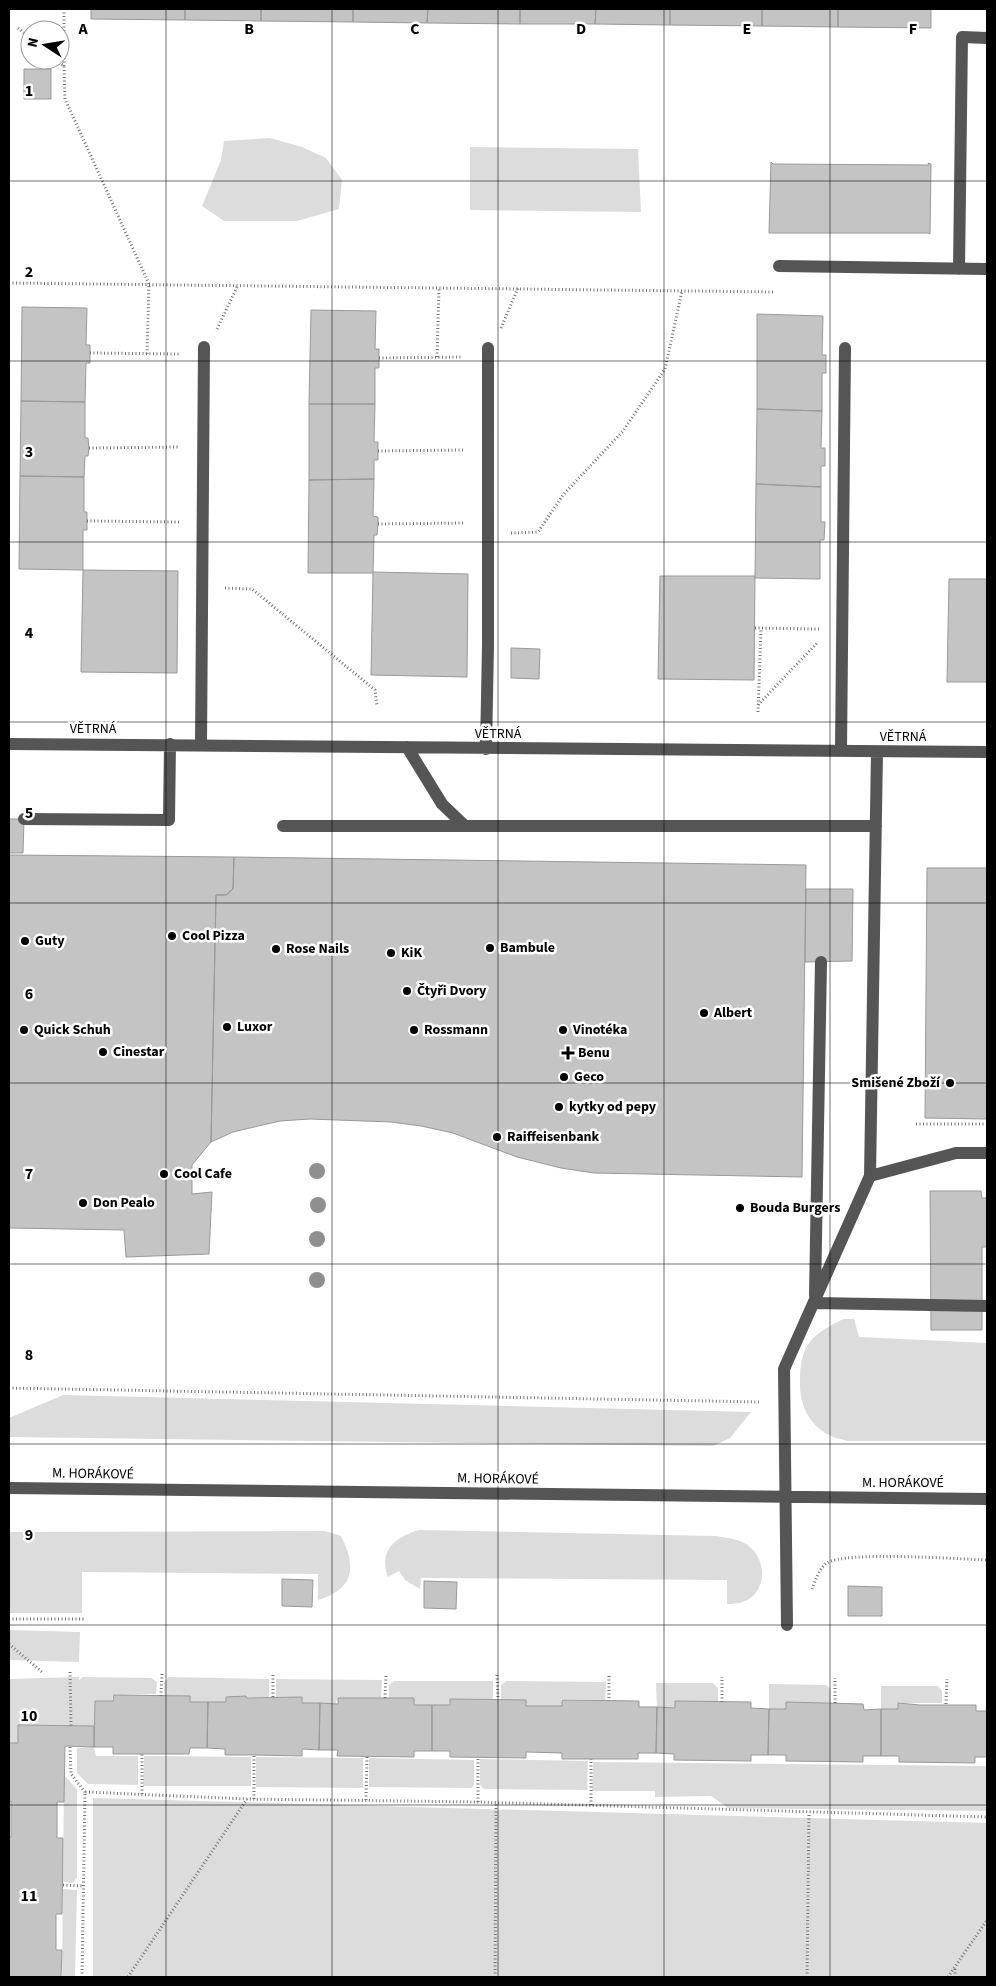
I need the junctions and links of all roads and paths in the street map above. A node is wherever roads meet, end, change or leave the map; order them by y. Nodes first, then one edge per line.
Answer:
1 (987, 38) edge
2 (64, 70) edge
3 (780, 266) dead end
4 (959, 269) junction
5 (987, 270) edge
6 (9, 283) edge
7 (149, 284) junction
8 (238, 285) junction
9 (439, 287) junction
10 (518, 288) junction
11 (682, 290) junction
12 (781, 292) dead end
13 (845, 348) dead end
14 (204, 351) junction
15 (488, 352) junction
16 (90, 353) dead end
17 (147, 354) junction
18 (437, 357) junction
19 (379, 358) dead end
20 (203, 447) junction
21 (88, 448) dead end
22 (488, 449) junction
23 (378, 451) dead end
24 (87, 521) dead end
25 (203, 522) junction
26 (378, 524) dead end
27 (488, 529) junction
28 (202, 587) junction
29 (755, 628) dead end
30 (761, 628) junction
31 (837, 629) junction
32 (758, 705) junction
33 (377, 706) dead end
34 (758, 712) dead end
35 (9, 744) edge
36 (170, 744) junction
37 (201, 745) junction
38 (407, 747) junction
39 (486, 749) junction
40 (841, 750) junction
41 (877, 752) junction
42 (987, 752) edge
43 (24, 819) dead end
44 (464, 825) junction
45 (283, 826) dead end
46 (876, 826) junction
47 (822, 962) dead end
48 (916, 1124) dead end
49 (987, 1124) edge
50 (987, 1153) edge
51 (870, 1176) junction
52 (815, 1303) junction
53 (987, 1306) edge
54 (9, 1388) edge
55 (783, 1403) junction
56 (9, 1488) edge
57 (784, 1497) junction
58 (987, 1499) edge
59 (987, 1560) edge
60 (809, 1595) dead end
61 (85, 1619) dead end
62 (9, 1620) edge
63 (787, 1625) dead end
64 (9, 1644) edge
65 (42, 1672) dead end
66 (70, 1672) dead end
67 (162, 1673) dead end
68 (273, 1674) dead end
69 (386, 1674) dead end
70 (498, 1675) dead end
71 (609, 1676) dead end
72 (722, 1677) dead end
73 (835, 1678) dead end
74 (947, 1679) dead end
75 (162, 1696) dead end
76 (273, 1697) dead end
77 (385, 1698) dead end
78 (498, 1699) dead end
79 (609, 1701) dead end
80 (722, 1702) dead end
81 (835, 1703) dead end
82 (946, 1704) dead end
83 (71, 1726) dead end
84 (70, 1746) dead end
85 (142, 1754) dead end
86 (254, 1755) dead end
87 (367, 1756) dead end
88 (478, 1758) dead end
89 (591, 1759) dead end
90 (85, 1792) junction
91 (142, 1794) junction
92 (247, 1799) junction
93 (254, 1799) junction
94 (366, 1800) junction
95 (478, 1802) junction
96 (496, 1802) junction
97 (590, 1805) junction
98 (809, 1813) junction
99 (987, 1817) edge
100 (63, 1885) dead end
101 (84, 1886) junction
102 (987, 1920) edge
103 (954, 1968) junction
104 (82, 1977) edge
105 (128, 1977) edge
106 (495, 1977) edge
107 (807, 1977) edge
108 (948, 1977) edge
109 (954, 1977) edge

1 - 4 street
2 - 7 path
3 - 4 street
4 - 5 street
6 - 7 path
7 - 8 path
7 - 17 path
8 - 9 path
8 - 14 path
9 - 10 path
9 - 18 path
10 - 11 path
10 - 15 path
11 - 12 path
11 - 27 path
13 - 31 street
14 - 17 path
14 - 20 street
15 - 18 path
15 - 22 street
16 - 17 path
18 - 19 path
20 - 21 path
20 - 25 street
22 - 23 path
22 - 27 street
24 - 25 path
25 - 28 street
26 - 27 path
27 - 39 street
28 - 33 path
28 - 37 street
29 - 30 path
30 - 31 path
30 - 32 path
31 - 32 path
31 - 40 street
32 - 34 path
35 - 36 street, VĚTRNÁ
36 - 37 street, VĚTRNÁ
36 - 43 street
37 - 38 street, VĚTRNÁ
38 - 39 street, VĚTRNÁ
38 - 44 street
39 - 40 street, VĚTRNÁ
40 - 41 street, VĚTRNÁ
41 - 42 street, VĚTRNÁ
41 - 46 street
44 - 45 street
44 - 46 street
46 - 51 street
47 - 52 street
48 - 49 path
50 - 51 street
51 - 52 street
52 - 53 street
52 - 55 street
54 - 55 path
55 - 57 street
56 - 57 street, M. HORÁKOVÉ
57 - 58 street, M. HORÁKOVÉ
57 - 63 street
59 - 60 path
61 - 62 path
64 - 65 path
66 - 83 path
67 - 75 path
68 - 76 path
69 - 77 path
70 - 78 path
71 - 79 path
72 - 80 path
73 - 81 path
74 - 82 path
84 - 90 path
85 - 91 path
86 - 93 path
87 - 94 path
88 - 95 path
89 - 97 path
90 - 91 path
90 - 101 path
91 - 92 path
92 - 93 path
92 - 105 path
93 - 94 path
94 - 95 path
95 - 96 path
96 - 97 path
96 - 106 path
97 - 98 path
98 - 99 path
98 - 107 path
100 - 101 path
101 - 104 path
102 - 103 path
103 - 108 path
103 - 109 path

